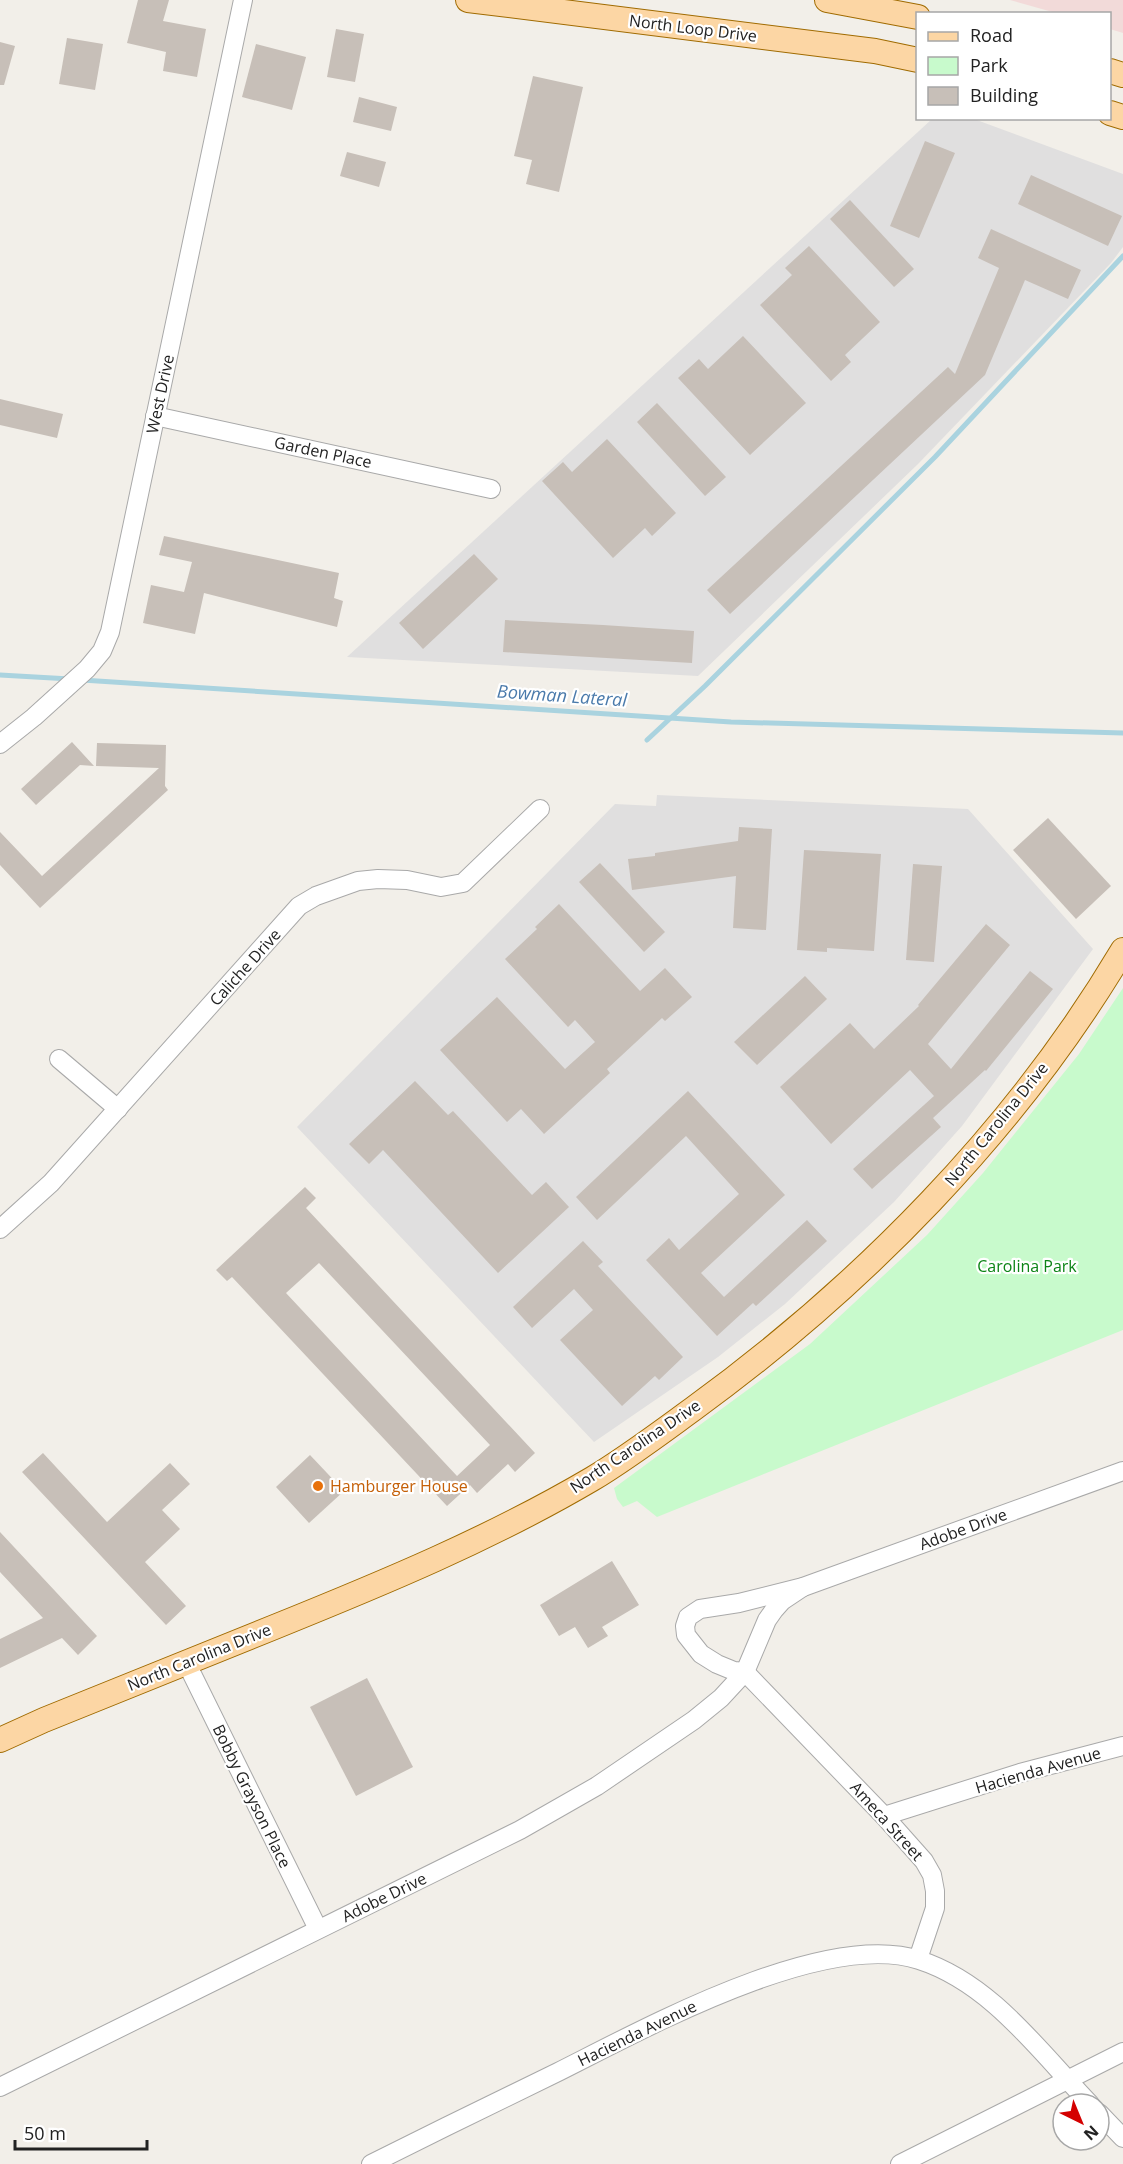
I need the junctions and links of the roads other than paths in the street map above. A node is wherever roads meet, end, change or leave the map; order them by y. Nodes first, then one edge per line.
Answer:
1 (243, 0) edge
2 (468, 0) edge
3 (827, 0) edge
4 (916, 17) edge
5 (916, 60) edge
6 (156, 416) junction
7 (491, 489) dead end
8 (0, 744) edge
9 (540, 809) dead end
10 (1123, 950) edge
11 (59, 1059) dead end
12 (118, 1109) junction
13 (0, 1229) edge
14 (1123, 1471) edge
15 (803, 1587) junction
16 (186, 1662) junction
17 (746, 1672) junction
18 (0, 1740) edge
19 (1123, 1746) edge
20 (884, 1816) junction
21 (318, 1929) junction
22 (918, 1959) junction
23 (1123, 2052) edge
24 (1067, 2080) junction
25 (0, 2087) edge
26 (1078, 2092) edge
27 (1111, 2126) edge
28 (1123, 2138) edge
29 (371, 2164) edge
30 (900, 2164) edge

1 - 6 street, West Drive
2 - 5 main road, North Loop Drive
3 - 4 main road
6 - 7 street, Garden Place
6 - 8 street, West Drive
9 - 12 street, Caliche Drive
10 - 16 main road, North Carolina Drive
11 - 12 street
12 - 13 street, Caliche Drive
14 - 15 street, Adobe Drive
15 - 17 street, Adobe Drive
15 - 17 street, Adobe Drive
16 - 18 main road, North Carolina Drive
16 - 21 street, Bobby Grayson Place
17 - 20 street, Ameca Street
17 - 21 street, Adobe Drive
19 - 20 street, Hacienda Avenue
20 - 22 street, Ameca Street
21 - 25 street, Adobe Drive
22 - 24 street
22 - 29 street, Hacienda Avenue
23 - 24 street
24 - 26 street
24 - 30 street
27 - 28 street

